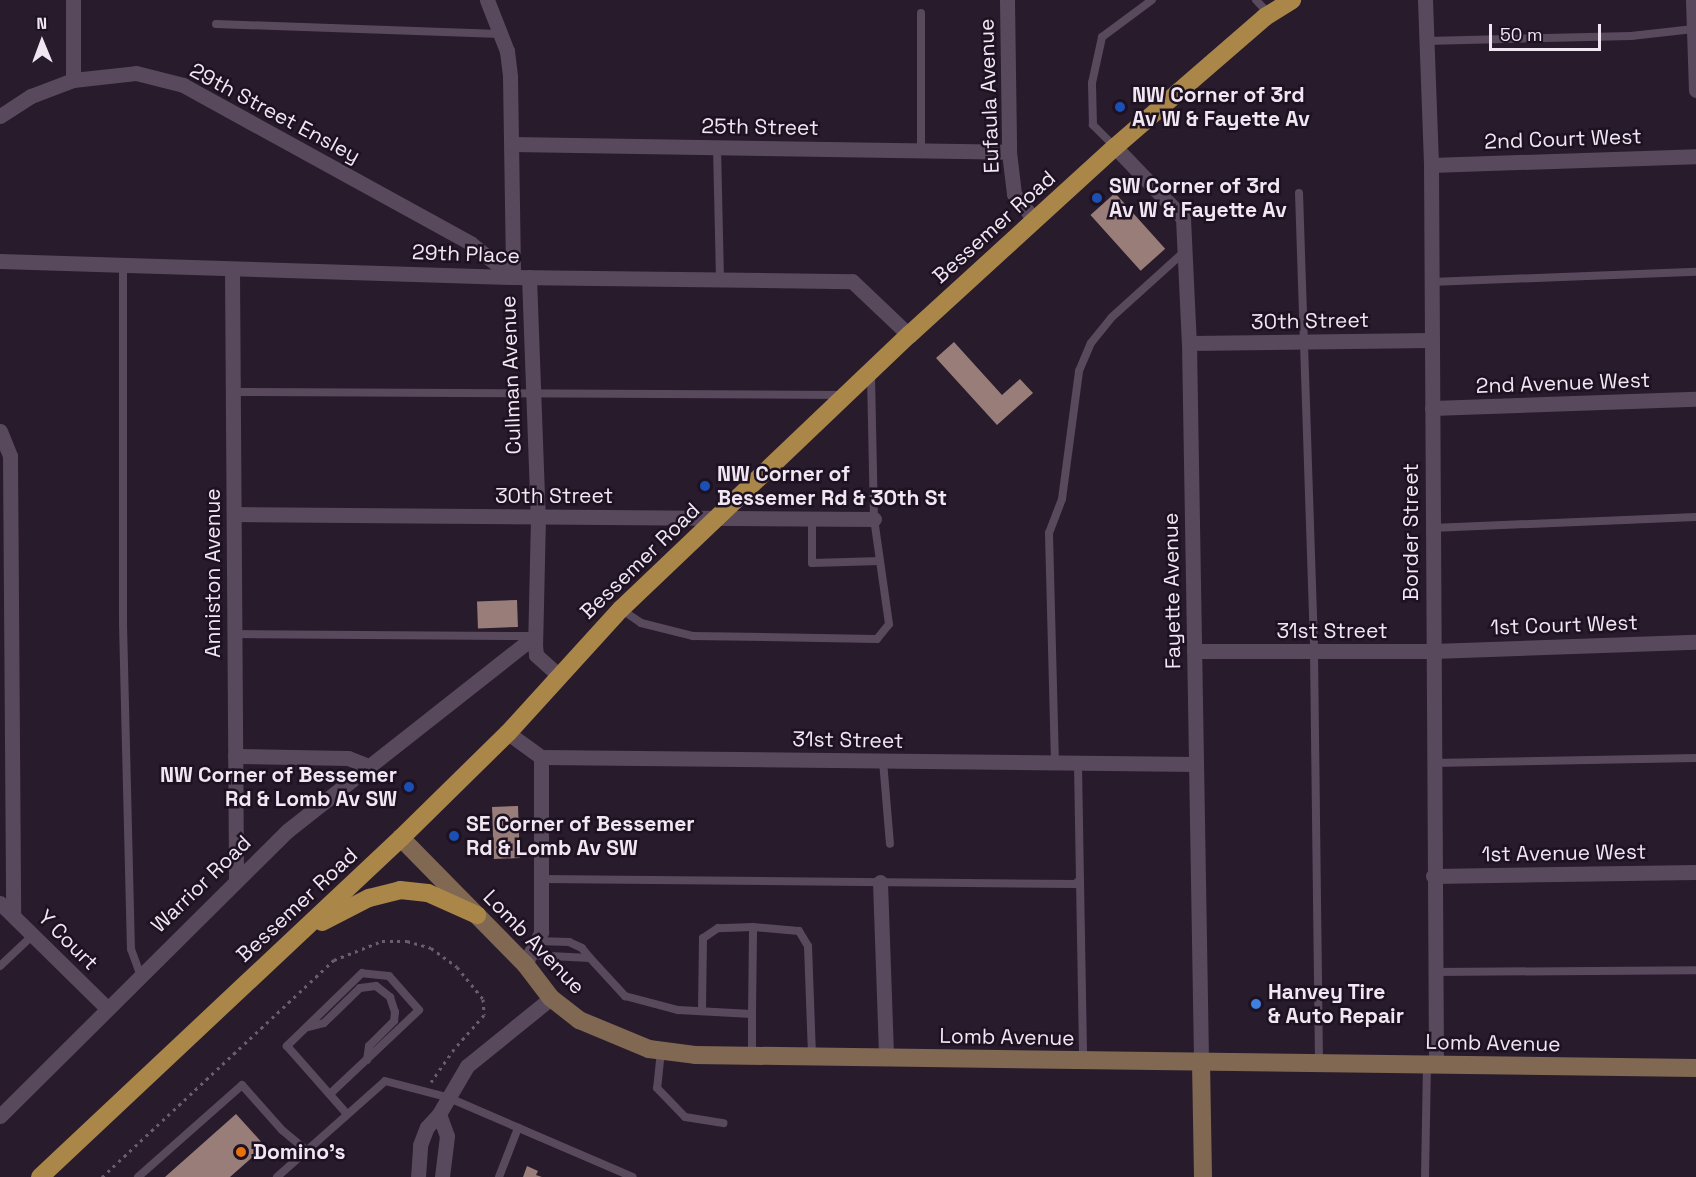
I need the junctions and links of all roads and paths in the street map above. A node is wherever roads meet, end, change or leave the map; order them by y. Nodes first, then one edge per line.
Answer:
1 (73, 0) edge
2 (487, 0) edge
3 (1007, 0) edge
4 (1152, 0) edge
5 (1256, 0) edge
6 (1292, 0) edge
7 (1425, 0) edge
8 (1693, 0) edge
9 (921, 13) dead end
10 (1269, 14) junction
11 (216, 24) dead end
12 (1694, 29) edge
13 (500, 34) junction
14 (1426, 41) junction
15 (74, 80) junction
16 (1696, 90) edge
17 (0, 116) edge
18 (512, 144) junction
19 (717, 147) junction
20 (1114, 147) junction
21 (921, 151) junction
22 (1008, 152) junction
23 (1696, 156) edge
24 (1431, 165) junction
25 (1299, 193) dead end
26 (1034, 220) junction
27 (1186, 251) junction
28 (0, 261) edge
29 (123, 262) junction
30 (232, 269) junction
31 (1696, 272) edge
32 (513, 277) junction
33 (529, 277) junction
34 (720, 280) junction
35 (1431, 282) junction
36 (909, 335) junction
37 (1431, 340) junction
38 (1303, 342) junction
39 (1189, 344) junction
40 (871, 373) junction
41 (232, 392) junction
42 (533, 394) junction
43 (848, 395) junction
44 (1696, 399) edge
45 (1431, 408) junction
46 (0, 431) edge
47 (5, 461) edge
48 (234, 514) junction
49 (719, 516) junction
50 (538, 517) junction
51 (1696, 517) edge
52 (812, 518) junction
53 (874, 519) junction
54 (1432, 528) junction
55 (880, 561) junction
56 (621, 609) junction
57 (5, 632) edge
58 (234, 634) junction
59 (535, 636) junction
60 (1696, 642) edge
61 (1194, 651) junction
62 (1433, 651) junction
63 (1314, 653) junction
64 (559, 676) junction
65 (508, 733) junction
66 (235, 756) junction
67 (541, 757) junction
68 (1696, 758) edge
69 (883, 761) junction
70 (1055, 763) junction
71 (1078, 763) junction
72 (1433, 763) junction
73 (1196, 764) junction
74 (369, 765) junction
75 (401, 838) junction
76 (890, 844) dead end
77 (6, 848) edge
78 (1696, 872) edge
79 (1433, 876) junction
80 (236, 878) junction
81 (541, 879) junction
82 (1080, 880) junction
83 (880, 882) junction
84 (0, 903) edge
85 (13, 915) junction
86 (477, 915) junction
87 (753, 927) junction
88 (302, 932) junction
89 (33, 935) junction
90 (531, 954) junction
91 (590, 958) junction
92 (0, 966) edge
93 (1696, 970) edge
94 (1435, 972) junction
95 (140, 974) junction
96 (551, 998) junction
97 (106, 1008) junction
98 (702, 1010) junction
99 (752, 1014) junction
100 (307, 1027) junction
101 (660, 1051) junction
102 (752, 1056) junction
103 (812, 1056) junction
104 (886, 1058) junction
105 (367, 1060) junction
106 (1083, 1060) junction
107 (1201, 1062) junction
108 (1319, 1064) junction
109 (1432, 1064) junction
110 (1696, 1068) edge
111 (331, 1094) junction
112 (447, 1097) junction
113 (347, 1114) junction
114 (439, 1114) junction
115 (0, 1116) edge
116 (723, 1124) dead end
117 (518, 1128) junction
118 (306, 1150) junction
119 (40, 1177) edge
120 (138, 1177) edge
121 (277, 1177) edge
122 (418, 1177) edge
123 (442, 1177) edge
124 (499, 1177) edge
125 (633, 1177) edge
126 (1203, 1177) edge
127 (1425, 1177) edge

1 - 15 street
2 - 13 street, Cullman Avenue
3 - 22 street, Eufaula Avenue
4 - 20 lane
5 - 10 lane
6 - 10 main road, Bessemer Road
7 - 14 street, Border Street
8 - 12 street
9 - 21 lane
10 - 20 main road, Bessemer Road
11 - 13 lane
12 - 14 lane
12 - 16 street
13 - 18 street, Cullman Avenue
14 - 24 street, Border Street
15 - 17 street, 29th Street Ensley
15 - 32 street, 29th Street Ensley
18 - 19 street, 25th Street
18 - 32 street, Cullman Avenue
19 - 21 street, 25th Street
19 - 34 lane
20 - 26 main road, Bessemer Road
20 - 27 street, Fayette Avenue
21 - 22 street, 25th Street
22 - 26 street, Eufaula Avenue
23 - 24 street, 2nd Court West
24 - 35 street, Border Street
25 - 38 lane
26 - 36 main road, Bessemer Road
27 - 39 street, Fayette Avenue
27 - 70 lane
28 - 29 street, 29th Place
29 - 30 street, 29th Place
29 - 95 lane
30 - 32 street, 29th Place
30 - 41 street, Anniston Avenue
31 - 35 lane
32 - 33 street, 29th Place
33 - 34 street, 29th Place
33 - 42 street, Cullman Avenue
34 - 36 street, 29th Place
35 - 37 street, Border Street
36 - 40 main road, Bessemer Road
37 - 38 street, 30th Street
37 - 45 street, Border Street
38 - 39 street, 30th Street
38 - 63 lane
39 - 61 street, Fayette Avenue
40 - 43 main road, Bessemer Road
40 - 53 lane
41 - 42 lane
41 - 48 street, Anniston Avenue
42 - 43 lane
42 - 50 street, Cullman Avenue
43 - 49 main road, Bessemer Road
44 - 45 street, 2nd Avenue West
45 - 54 street, Border Street
46 - 47 street
47 - 57 street
48 - 50 street, 30th Street
48 - 58 street, Anniston Avenue
49 - 50 street, 30th Street
49 - 52 street, 30th Street
49 - 56 main road, Bessemer Road
50 - 59 street, Cullman Avenue
51 - 54 lane
52 - 53 street, 30th Street
52 - 55 lane
53 - 55 lane
54 - 62 street, Border Street
55 - 56 lane
56 - 64 main road, Bessemer Road
57 - 77 street
58 - 59 lane
58 - 66 street, Anniston Avenue
59 - 64 street, Cullman Avenue
59 - 74 street, Warrior Road
60 - 62 street, 1st Court West
61 - 63 street, 31st Street
61 - 73 street, Fayette Avenue
62 - 63 street, 31st Street
62 - 72 street, Border Street
63 - 108 lane
64 - 65 main road, Bessemer Road
65 - 67 street
65 - 75 main road, Bessemer Road
66 - 74 street
66 - 80 street, Anniston Avenue
67 - 69 street, 31st Street
67 - 81 street
68 - 72 lane
69 - 70 street, 31st Street
69 - 76 lane
70 - 71 street, 31st Street
71 - 73 street, 31st Street
71 - 82 lane
72 - 79 street, Border Street
73 - 107 street, Fayette Avenue
74 - 80 street, Warrior Road
75 - 86 main road, Lomb Avenue
75 - 88 main road, Bessemer Road
77 - 85 street
78 - 79 street, 1st Avenue West
79 - 94 street, Border Street
80 - 95 street, Warrior Road
81 - 83 lane
81 - 90 street
82 - 83 lane
82 - 106 lane
83 - 104 street
84 - 85 street, Y Court
85 - 89 street, Y Court
86 - 88 main road
86 - 90 main road, Lomb Avenue
87 - 98 lane
87 - 99 lane
87 - 103 lane
88 - 119 main road, Bessemer Road
89 - 92 lane
89 - 97 street, Y Court
90 - 91 lane
90 - 91 lane
90 - 96 main road, Lomb Avenue
91 - 98 lane
93 - 94 lane
94 - 109 street, Border Street
95 - 97 street, Warrior Road
96 - 101 main road, Lomb Avenue
96 - 112 street
97 - 115 street, Warrior Road
98 - 99 lane
99 - 102 lane
100 - 105 lane
100 - 105 lane
100 - 111 lane
101 - 102 main road, Lomb Avenue
101 - 116 lane
102 - 103 main road, Lomb Avenue
103 - 104 main road, Lomb Avenue
104 - 106 main road, Lomb Avenue
105 - 111 lane
106 - 107 main road, Lomb Avenue
107 - 108 main road, Lomb Avenue
107 - 126 main road
108 - 109 main road, Lomb Avenue
109 - 110 main road, Lomb Avenue
109 - 127 lane
111 - 113 lane
112 - 113 lane
112 - 114 street
112 - 117 lane
113 - 118 lane
114 - 122 street
114 - 123 street
117 - 124 lane
117 - 125 lane
118 - 120 lane
118 - 121 lane

